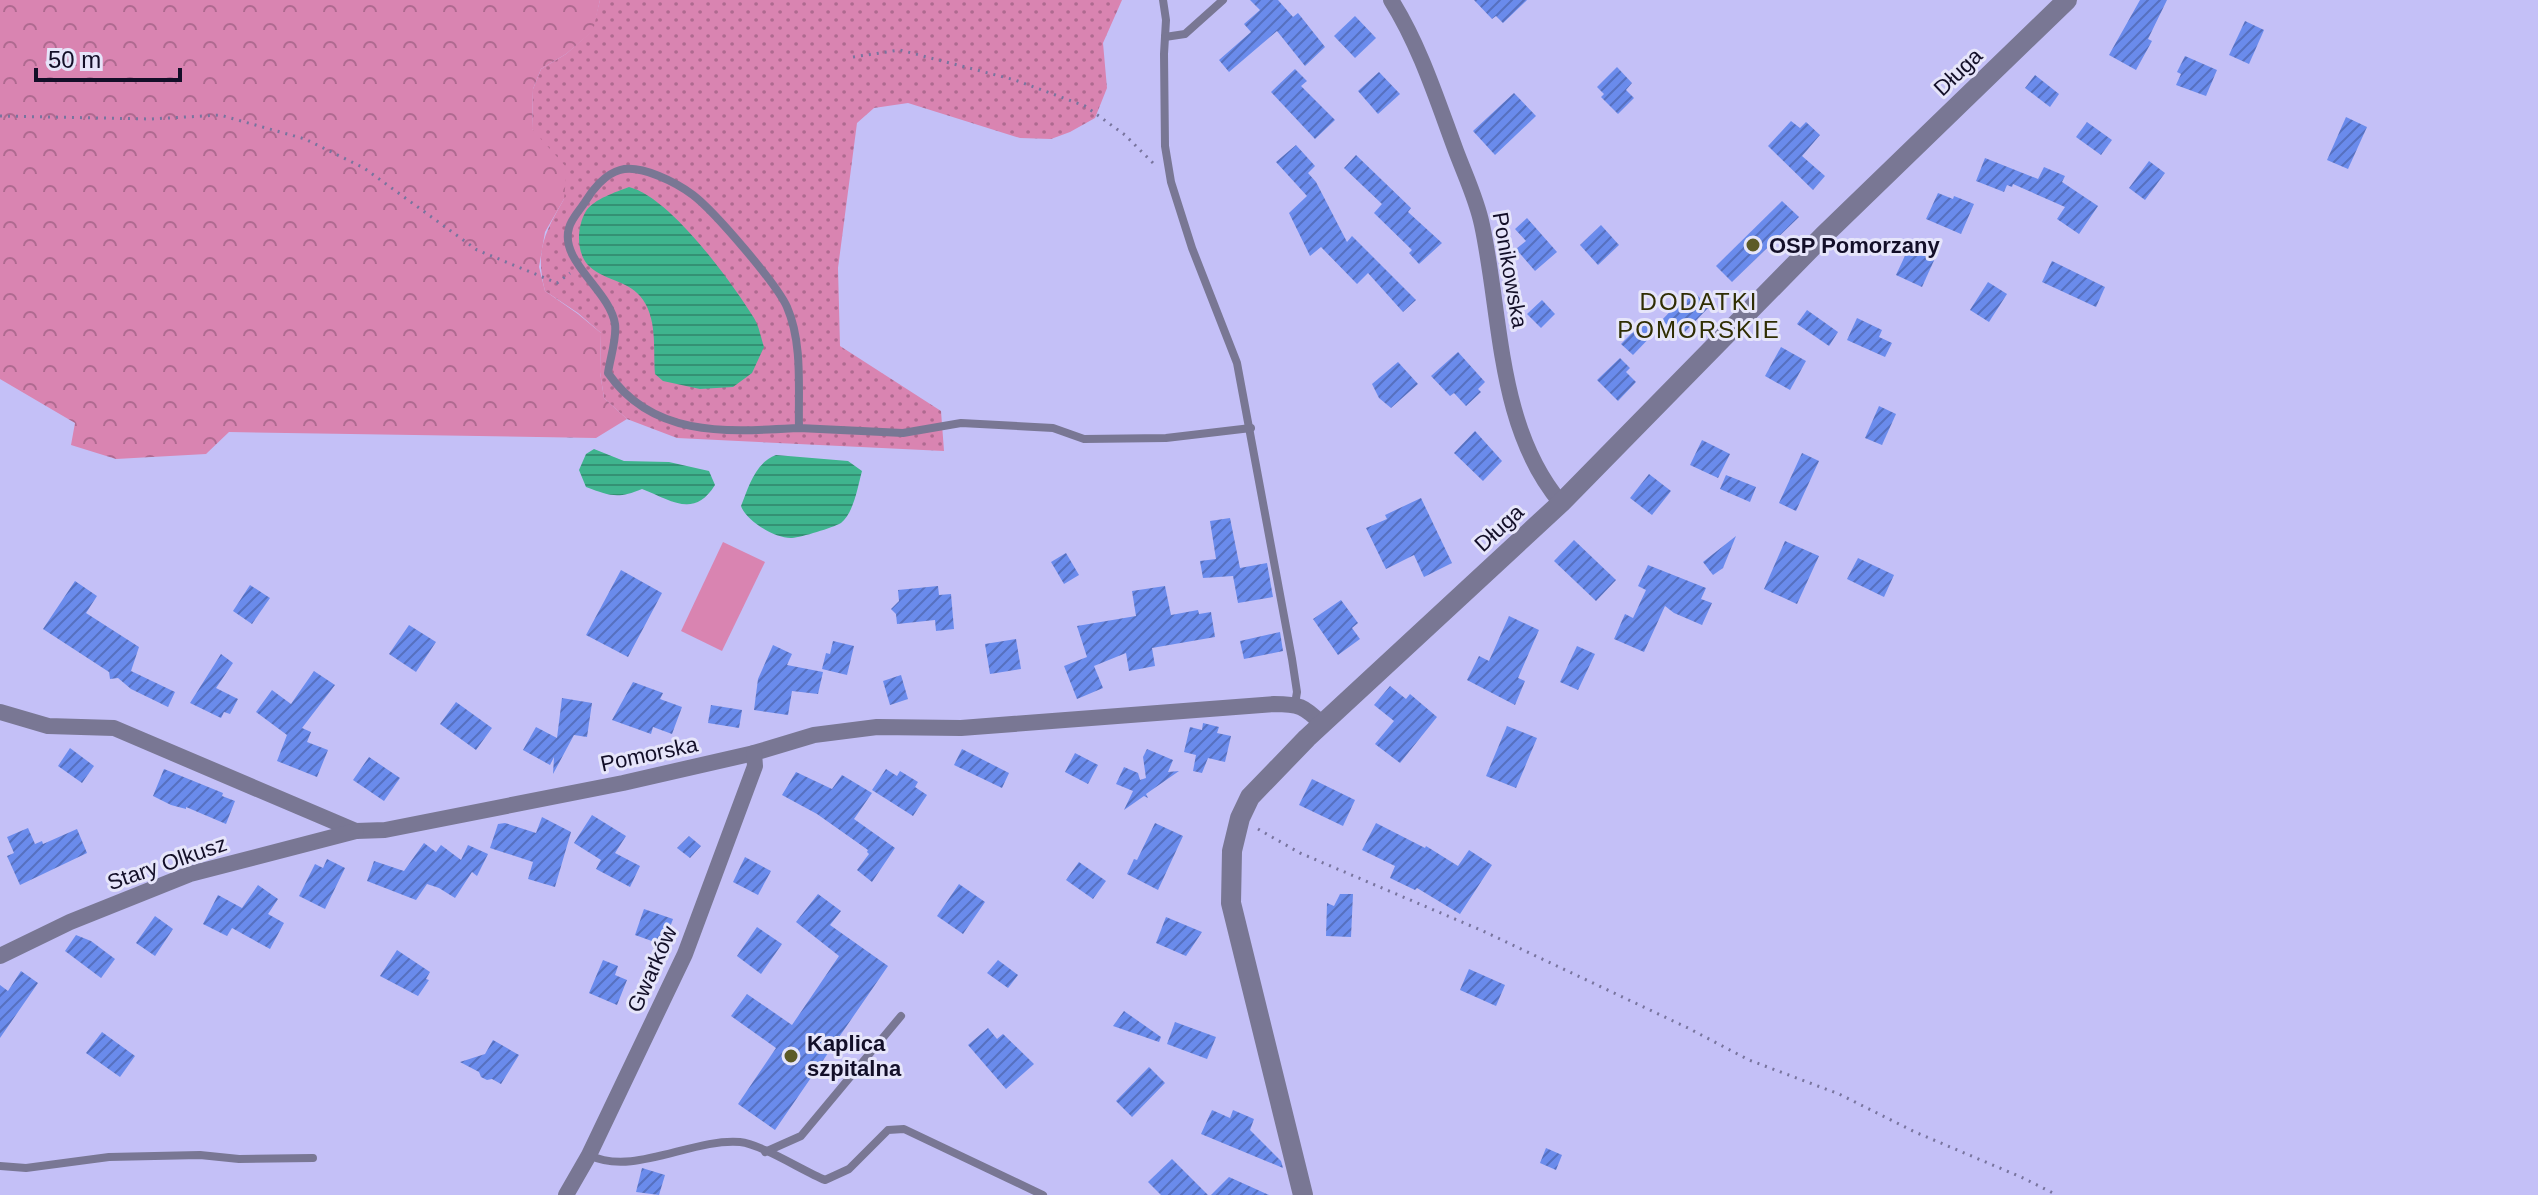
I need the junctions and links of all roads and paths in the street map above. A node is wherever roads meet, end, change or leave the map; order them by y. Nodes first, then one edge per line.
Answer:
1 (1163, 0) edge
2 (1223, 0) edge
3 (1391, 0) edge
4 (2067, 0) edge
5 (1165, 37) junction
6 (853, 57) dead end
7 (0, 116) edge
8 (1171, 182) junction
9 (579, 266) junction
10 (799, 428) junction
11 (1251, 428) junction
12 (1561, 503) junction
13 (1295, 704) junction
14 (0, 712) edge
15 (1322, 724) junction
16 (754, 753) junction
17 (1240, 818) junction
18 (356, 831) junction
19 (0, 956) edge
20 (901, 1016) dead end
21 (765, 1152) junction
22 (589, 1155) junction
23 (313, 1158) dead end
24 (0, 1166) edge
25 (566, 1195) edge
26 (1043, 1195) edge
27 (1303, 1195) edge
28 (2057, 1195) edge

1 - 5 lane
2 - 5 lane
3 - 12 street, Ponikowska
4 - 12 street, Długa
5 - 8 lane
6 - 8 path
7 - 9 path
8 - 11 lane
9 - 10 lane
9 - 10 lane
10 - 11 lane
11 - 13 lane
12 - 15 street, Długa
13 - 15 street
13 - 16 street, Pomorska
14 - 18 street, Pomorska
15 - 17 street, Długa
16 - 18 street, Pomorska
16 - 22 street, Gwarków
17 - 27 street, Długa
17 - 28 path
18 - 19 street, Stary Olkusz
20 - 21 lane
21 - 22 lane
21 - 26 lane
22 - 25 street, Gwarków
23 - 24 lane

